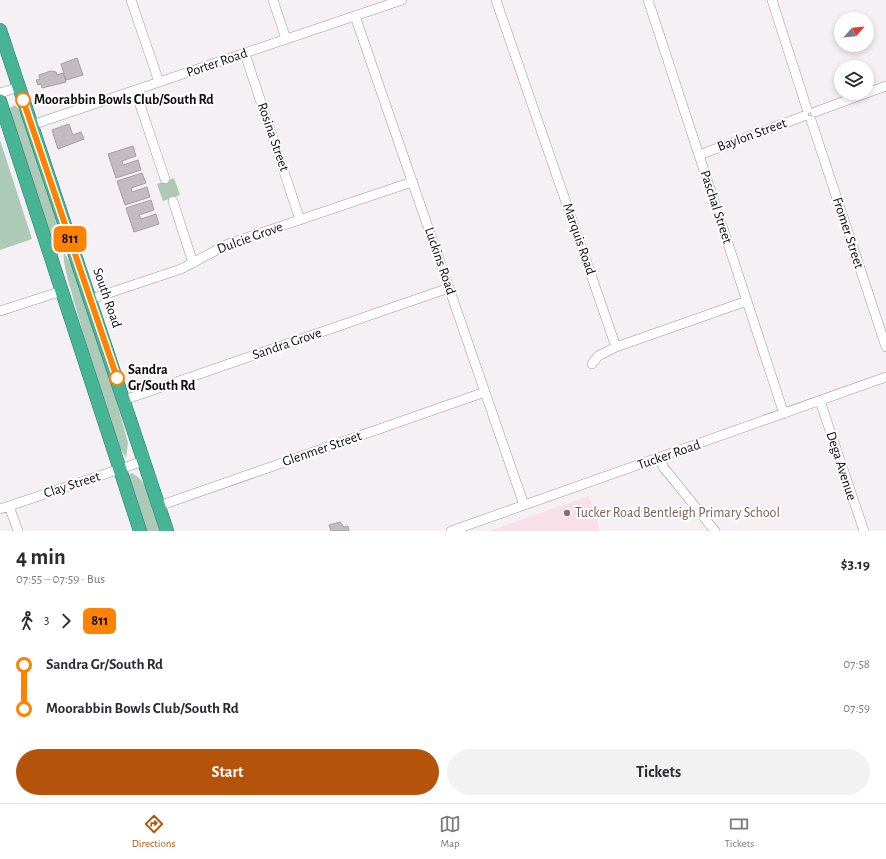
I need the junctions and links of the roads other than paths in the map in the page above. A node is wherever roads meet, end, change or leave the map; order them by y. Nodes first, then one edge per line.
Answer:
1 (131, 0) edge
2 (273, 0) edge
3 (402, 0) edge
4 (496, 0) edge
5 (648, 0) edge
6 (772, 0) edge
7 (355, 16) junction
8 (0, 30) edge
9 (286, 39) junction
10 (245, 54) junction
11 (159, 82) junction
12 (886, 86) edge
13 (19, 87) junction
14 (135, 90) junction
15 (0, 93) edge
16 (0, 101) edge
17 (809, 114) junction
18 (32, 125) junction
19 (699, 155) junction
20 (165, 179) dead end
21 (412, 182) junction
22 (173, 201) dead end
23 (300, 220) junction
24 (72, 242) junction
25 (48, 250) junction
26 (193, 263) junction
27 (449, 288) junction
28 (62, 291) junction
29 (91, 299) junction
30 (747, 301) junction
31 (0, 311) edge
32 (616, 347) junction
33 (886, 347) edge
34 (592, 364) dead end
35 (886, 377) edge
36 (485, 392) junction
37 (124, 400) junction
38 (820, 401) junction
39 (784, 414) junction
40 (659, 458) junction
41 (144, 461) junction
42 (120, 469) junction
43 (524, 505) junction
44 (9, 506) junction
45 (159, 506) junction
46 (0, 509) edge
47 (18, 531) edge
48 (140, 531) edge
49 (167, 531) edge
50 (451, 531) edge
51 (715, 531) edge
52 (864, 531) edge

1 - 11 street
2 - 9 street
3 - 7 street, Porter Road
4 - 32 street, Marquis Road
5 - 19 street, Paschal Street
6 - 17 street, Fromer Street
7 - 9 street, Porter Road
7 - 21 street, Luckins Road
8 - 13 highway, South Road
9 - 10 street, Porter Road
10 - 11 street, Porter Road
10 - 23 street, Rosina Street
11 - 14 street, Porter Road
12 - 17 street, Baylon Street
13 - 15 street
13 - 18 highway, South Road
14 - 18 street, Porter Road
14 - 20 street
16 - 25 highway
17 - 19 street, Baylon Street
17 - 33 street, Fromer Street
18 - 24 highway, South Road
19 - 30 street, Paschal Street
21 - 23 street, Dulcie Grove
21 - 27 street, Luckins Road
22 - 26 street
23 - 26 street, Dulcie Grove
24 - 25 highway
24 - 29 highway, South Road
25 - 28 highway
26 - 29 street, Dulcie Grove
27 - 36 street, Luckins Road
27 - 37 street, Sandra Grove
28 - 31 street
28 - 42 highway
29 - 37 highway, South Road
30 - 32 street
30 - 39 street, Paschal Street
32 - 34 street
35 - 38 street, Tucker Road
36 - 43 street, Luckins Road
36 - 45 street, Glenmer Street
37 - 41 highway, South Road
38 - 39 street, Tucker Road
38 - 52 street, Dega Avenue
39 - 40 street, Tucker Road
40 - 43 street, Tucker Road
40 - 51 street
41 - 42 street, Clay Street
41 - 45 highway, South Road
42 - 44 street, Clay Street
42 - 48 highway
43 - 50 street, Tucker Road
44 - 46 street, Clay Street
44 - 47 street
45 - 49 highway, South Road

